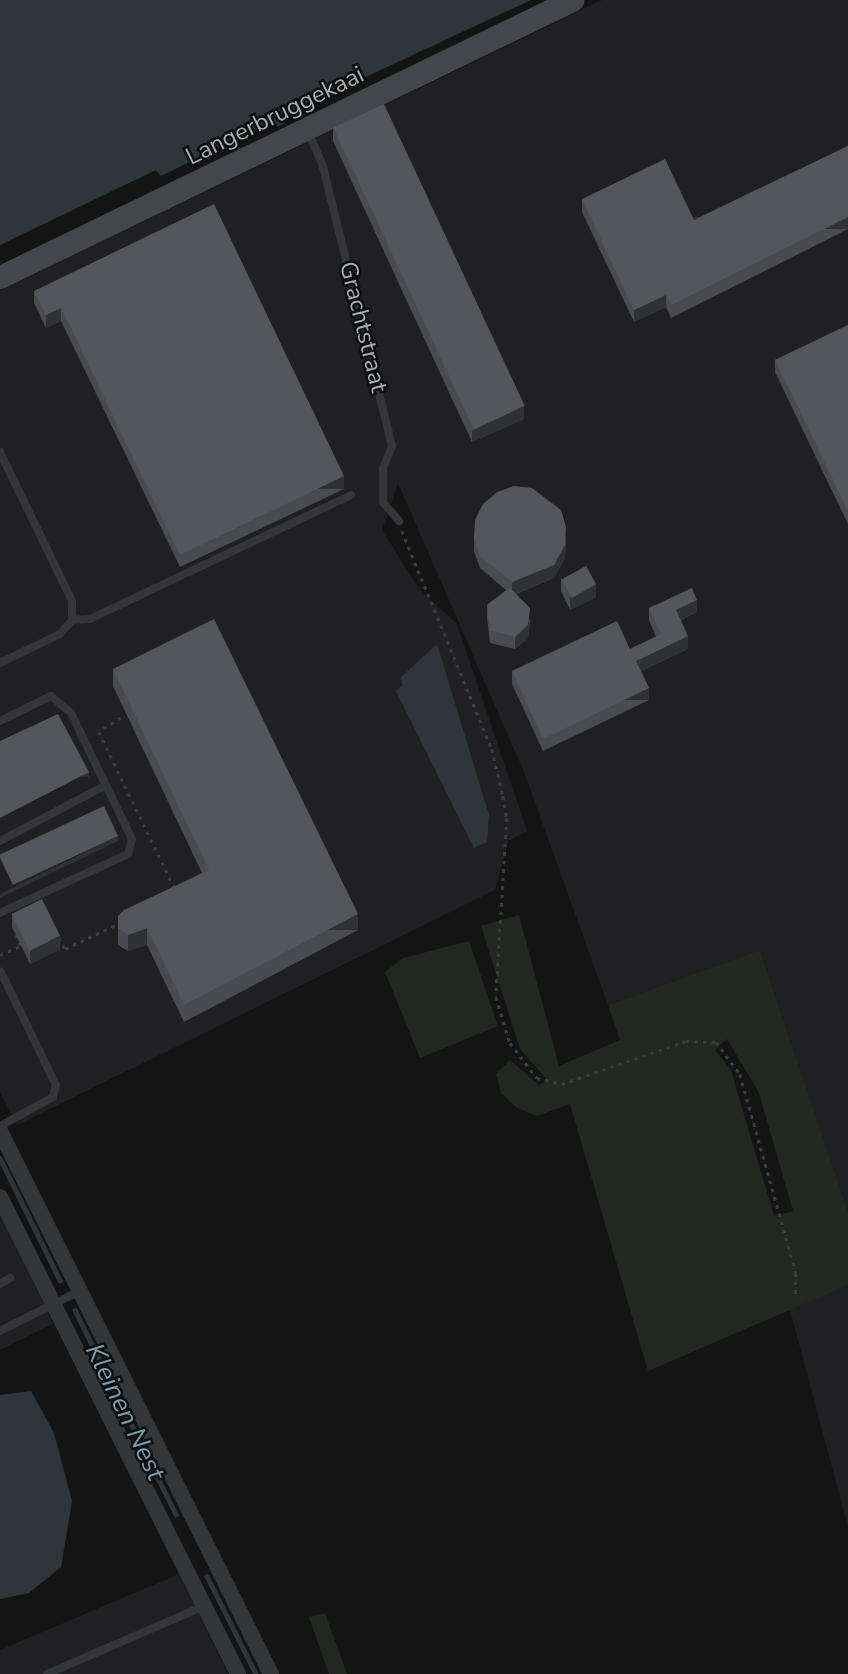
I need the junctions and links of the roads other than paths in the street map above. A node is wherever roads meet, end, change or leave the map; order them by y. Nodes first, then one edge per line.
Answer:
1 (572, 0) edge
2 (307, 129) junction
3 (0, 277) edge
4 (0, 452) edge
5 (351, 495) dead end
6 (399, 522) road end
7 (72, 620) junction
8 (0, 663) edge
9 (0, 720) edge
10 (106, 785) junction
11 (0, 841) edge
12 (0, 913) edge
13 (1, 972) edge
14 (0, 1129) edge
15 (0, 1197) edge
16 (10, 1278) dead end
17 (0, 1284) edge
18 (80, 1292) junction
19 (54, 1305) junction
20 (0, 1331) edge
21 (204, 1606) junction
22 (47, 1674) edge
23 (238, 1674) edge
24 (271, 1674) edge

1 - 2 main road, Langerbruggekaai
2 - 3 main road, Langerbruggekaai
2 - 6 lane, Grachtstraat
4 - 7 lane
5 - 7 lane
7 - 8 lane
9 - 10 lane
10 - 11 lane
10 - 12 lane
13 - 14 lane
14 - 18 street
15 - 19 street
16 - 17 lane
18 - 19 lane
18 - 24 street
19 - 20 lane
19 - 21 street
21 - 22 lane
21 - 23 street

